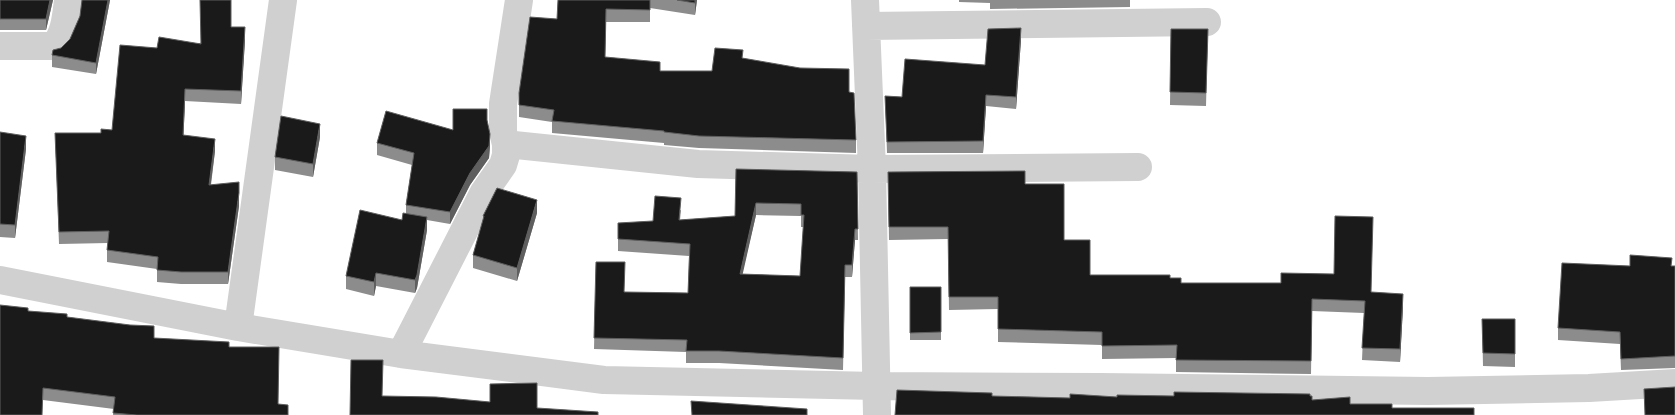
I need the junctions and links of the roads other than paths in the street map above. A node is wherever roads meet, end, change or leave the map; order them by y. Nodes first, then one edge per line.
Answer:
1 (68, 0) edge
2 (282, 0) edge
3 (519, 0) edge
4 (866, 13) edge
5 (1207, 22) dead end
6 (0, 46) edge
7 (506, 144) junction
8 (1138, 167) dead end
9 (872, 169) junction
10 (0, 280) edge
11 (238, 328) junction
12 (401, 354) junction
13 (1675, 383) edge
14 (876, 386) junction
15 (877, 415) edge

1 - 6 street
2 - 11 street
3 - 7 street
4 - 5 street
4 - 9 street
7 - 9 street
7 - 12 street
8 - 9 street
9 - 14 street
10 - 11 street
11 - 12 street
12 - 14 street
13 - 14 street
14 - 15 street

